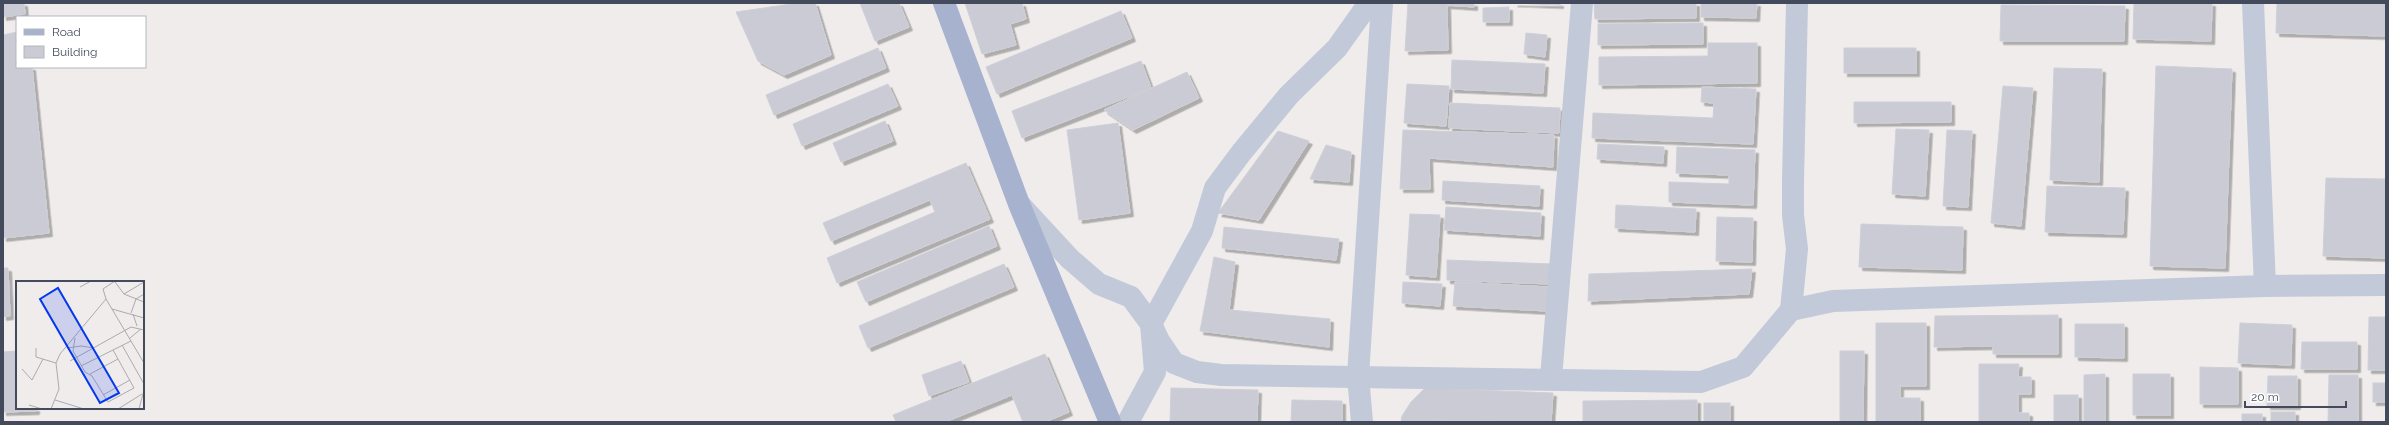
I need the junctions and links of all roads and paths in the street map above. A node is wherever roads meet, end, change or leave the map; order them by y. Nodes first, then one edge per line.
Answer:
1 (944, 3) edge
2 (1369, 3) edge
3 (1382, 3) edge
4 (1582, 3) edge
5 (1797, 3) edge
6 (2252, 3) edge
7 (1019, 204) junction
8 (2386, 285) edge
9 (2265, 286) junction
10 (1792, 310) junction
11 (1151, 324) junction
12 (1358, 376) junction
13 (1551, 378) junction
14 (1110, 422) edge
15 (1128, 422) edge
16 (1362, 422) edge

1 - 7 main road
2 - 11 street
3 - 12 street
4 - 13 street
5 - 10 street
6 - 9 street
7 - 11 street
7 - 14 main road
8 - 9 street
9 - 10 street
10 - 13 street
11 - 12 street
11 - 15 street
12 - 13 street
12 - 16 street

